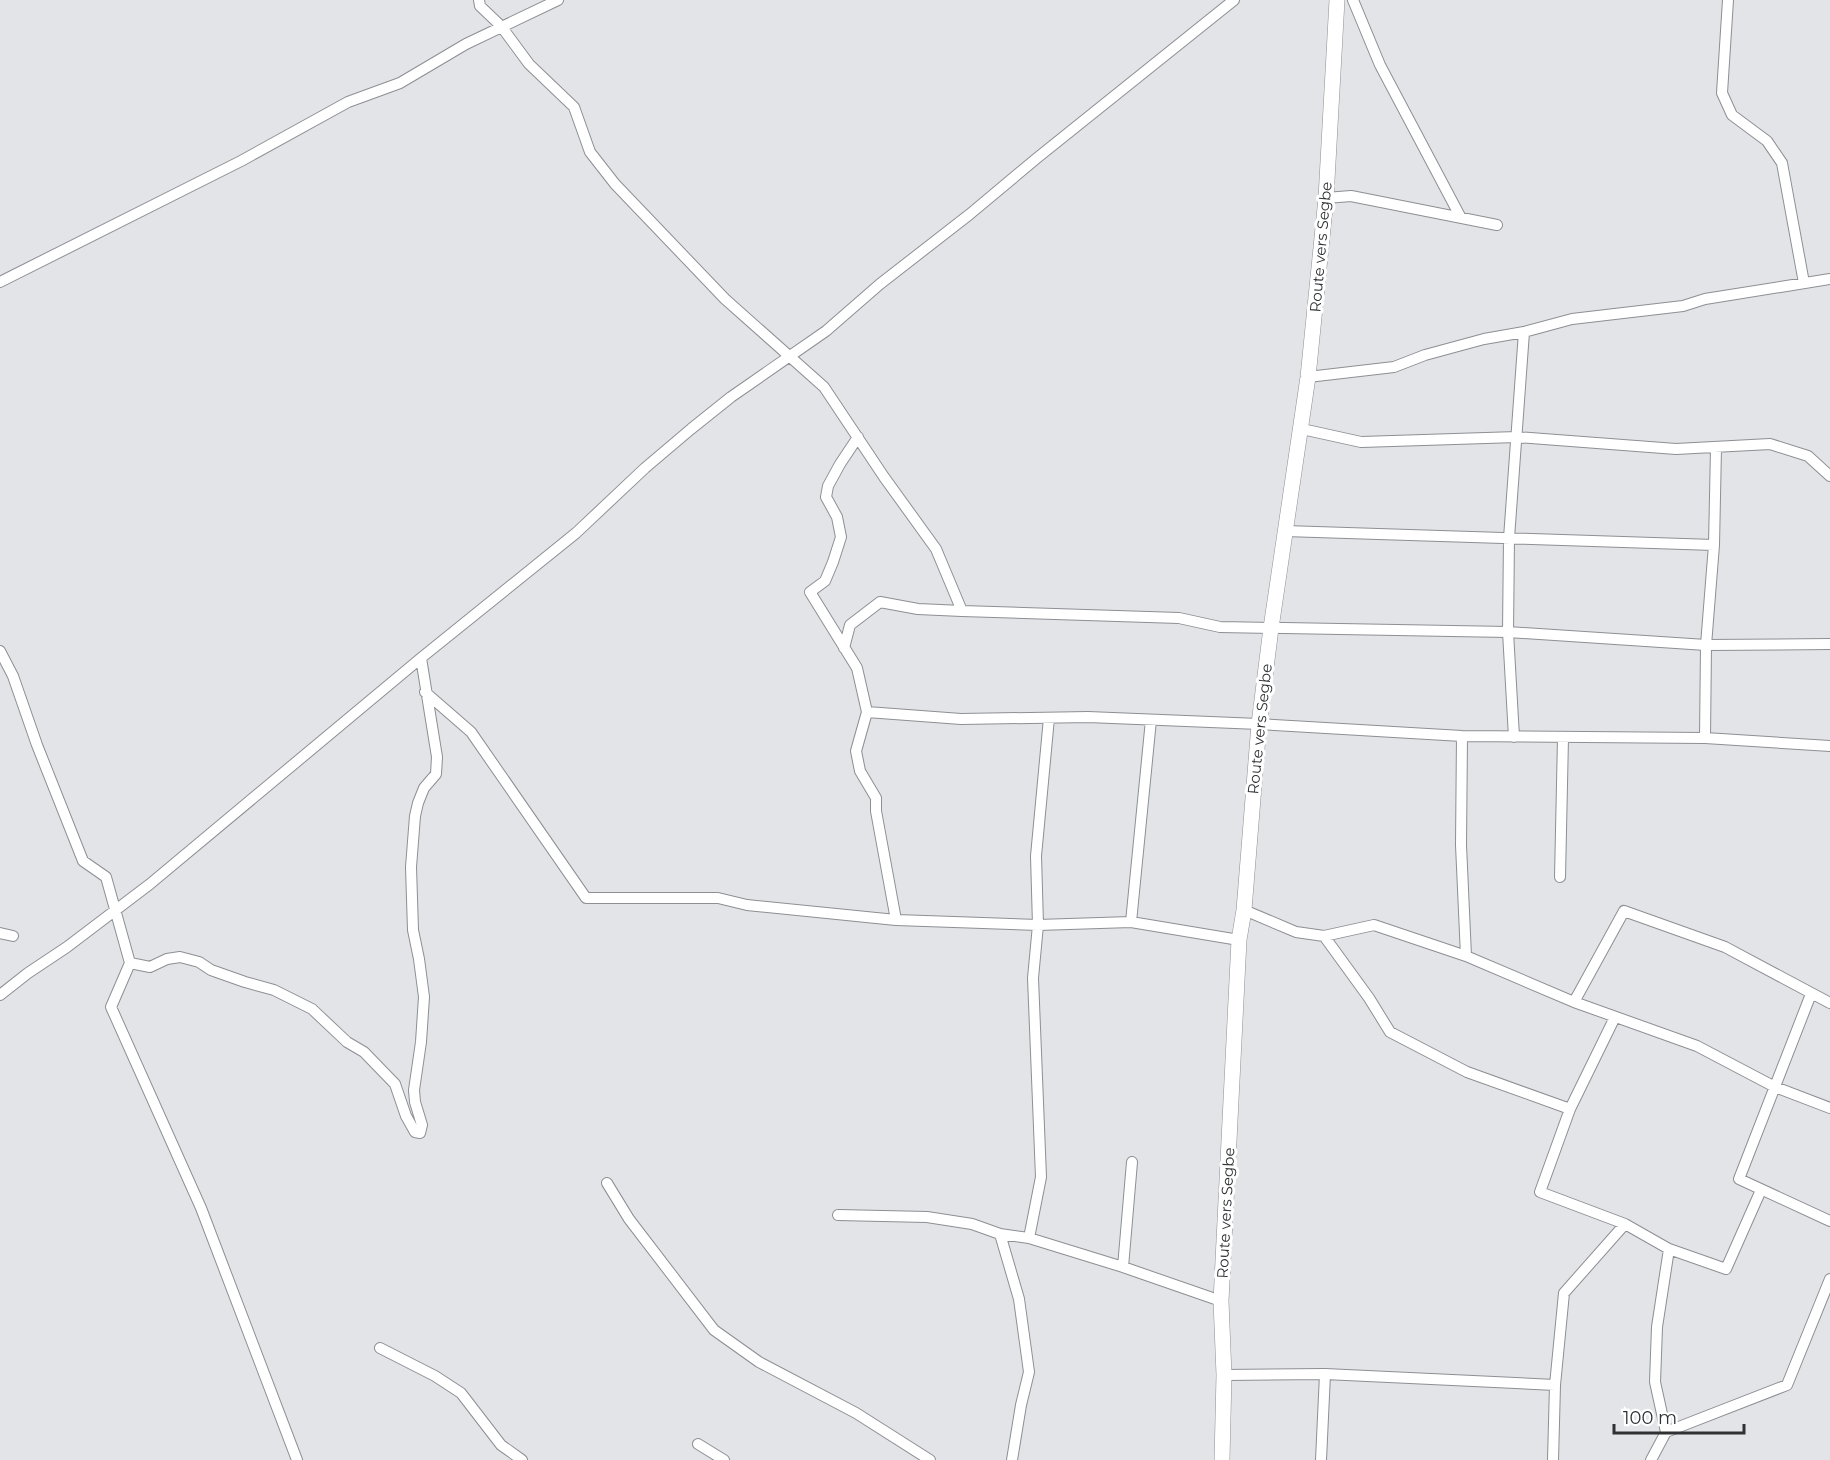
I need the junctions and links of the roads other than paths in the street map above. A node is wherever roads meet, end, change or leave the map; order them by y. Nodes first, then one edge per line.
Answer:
1 (478, 0) edge
2 (558, 0) edge
3 (1234, 0) edge
4 (1337, 0) edge
5 (1353, 0) edge
6 (1728, 0) edge
7 (501, 26) junction
8 (1326, 198) junction
9 (1461, 218) junction
10 (1497, 225) dead end
11 (1830, 279) edge
12 (0, 282) edge
13 (1804, 283) junction
14 (1524, 332) junction
15 (790, 357) junction
16 (1308, 377) junction
17 (1302, 429) junction
18 (858, 437) junction
19 (1517, 437) junction
20 (1716, 448) junction
21 (1830, 476) edge
22 (1286, 531) junction
23 (1509, 538) junction
24 (1714, 545) junction
25 (962, 611) junction
26 (1270, 628) junction
27 (1508, 632) junction
28 (1830, 644) edge
29 (1706, 645) junction
30 (844, 648) junction
31 (0, 651) edge
32 (421, 658) junction
33 (425, 692) junction
34 (867, 712) junction
35 (1049, 718) junction
36 (1151, 720) junction
37 (1259, 724) junction
38 (1462, 736) junction
39 (1514, 737) junction
40 (1563, 738) junction
41 (1705, 738) junction
42 (1830, 746) edge
43 (1560, 877) dead end
44 (116, 908) junction
45 (1244, 910) junction
46 (896, 920) junction
47 (1131, 922) junction
48 (1038, 925) junction
49 (0, 933) edge
50 (13, 936) dead end
51 (1324, 936) junction
52 (1239, 940) junction
53 (1466, 956) junction
54 (130, 963) junction
55 (1811, 994) junction
56 (0, 995) edge
57 (1574, 1002) junction
58 (1830, 1003) edge
59 (1615, 1017) junction
60 (1775, 1086) junction
61 (1830, 1108) edge
62 (1570, 1109) junction
63 (1132, 1162) dead end
64 (607, 1183) dead end
65 (1761, 1190) junction
66 (838, 1215) dead end
67 (1830, 1221) edge
68 (1625, 1224) junction
69 (1000, 1233) junction
70 (1029, 1238) junction
71 (1669, 1249) junction
72 (1123, 1267) junction
73 (1830, 1280) edge
74 (1221, 1301) junction
75 (380, 1348) dead end
76 (1325, 1374) junction
77 (1224, 1375) junction
78 (1556, 1384) junction
79 (1666, 1432) junction
80 (698, 1444) dead end
81 (297, 1460) edge
82 (522, 1460) edge
83 (724, 1460) edge
84 (930, 1460) edge
85 (1012, 1460) edge
86 (1222, 1460) edge
87 (1321, 1460) edge
88 (1553, 1460) edge
89 (1651, 1460) edge

1 - 7 street
2 - 7 street
3 - 15 street
4 - 8 main road, Route vers Segbe
5 - 9 street
6 - 13 street
7 - 12 street
7 - 15 street
8 - 9 street
8 - 16 main road, Route vers Segbe
9 - 10 street
11 - 13 street
13 - 14 street
14 - 16 street
14 - 19 street
15 - 18 street
15 - 32 street
16 - 17 main road, Route vers Segbe
17 - 19 street
17 - 22 main road, Route vers Segbe
18 - 25 street
18 - 30 street
19 - 20 street
19 - 23 street
20 - 21 street
20 - 24 street
22 - 23 street
22 - 26 main road, Route vers Segbe
23 - 24 street
23 - 27 street
24 - 29 street
25 - 26 street
25 - 30 street
26 - 27 street
26 - 37 main road, Route vers Segbe
27 - 29 street
27 - 39 street
28 - 29 street
29 - 41 street
30 - 34 street
31 - 44 street
32 - 33 street
32 - 44 street
33 - 46 street
33 - 54 street
34 - 35 street
34 - 46 street
35 - 36 street
35 - 48 street
36 - 37 street
36 - 47 street
37 - 38 street
37 - 45 main road, Route vers Segbe
38 - 39 street
38 - 53 street
39 - 40 street
40 - 41 street
40 - 43 street
41 - 42 street
44 - 54 street
44 - 56 street
45 - 51 street
45 - 52 main road, Route vers Segbe
46 - 48 street
47 - 48 street
47 - 52 street
48 - 70 street
49 - 50 street
51 - 53 street
51 - 62 street
52 - 74 main road, Route vers Segbe
53 - 57 street
54 - 81 street
55 - 57 street
55 - 58 street
55 - 60 street
57 - 59 street
59 - 60 street
59 - 62 street
60 - 61 street
60 - 65 street
62 - 68 street
63 - 72 street
64 - 84 street
65 - 67 street
65 - 71 street
66 - 69 street
68 - 71 street
68 - 78 street
69 - 70 street
69 - 85 street
70 - 72 street
71 - 79 street
72 - 74 street
73 - 79 street
74 - 77 main road, Route vers Segbe
75 - 82 street
76 - 77 street
76 - 78 street
76 - 87 street
77 - 86 main road, Route vers Segbe
78 - 88 street
79 - 89 street
80 - 83 street

